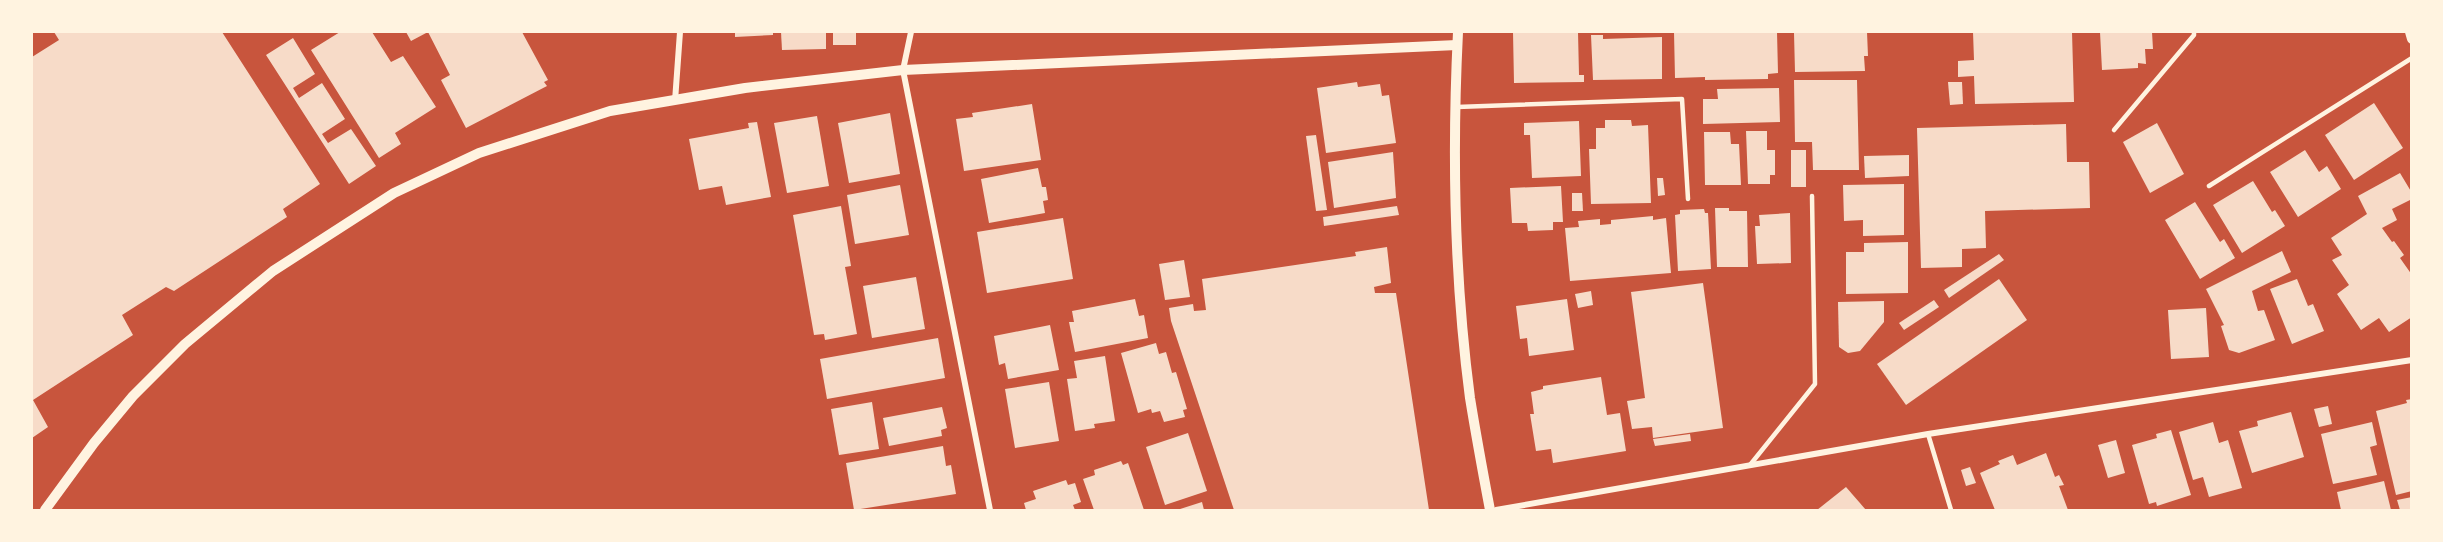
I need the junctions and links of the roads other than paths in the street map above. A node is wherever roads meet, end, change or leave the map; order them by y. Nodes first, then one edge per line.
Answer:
1 (680, 32) edge
2 (911, 32) edge
3 (1458, 32) edge
4 (2194, 32) edge
5 (2410, 32) edge
6 (2412, 39) edge
7 (1457, 45) junction
8 (2412, 58) edge
9 (903, 70) junction
10 (675, 101) junction
11 (1454, 107) junction
12 (2114, 130) dead end
13 (2208, 186) dead end
14 (1812, 196) dead end
15 (1688, 199) dead end
16 (2412, 360) edge
17 (1928, 434) junction
18 (1750, 466) junction
19 (45, 510) edge
20 (990, 510) edge
21 (1490, 510) edge
22 (1496, 510) edge
23 (1951, 510) edge

1 - 10 street
2 - 9 street
3 - 7 street
4 - 12 lane
5 - 6 street
7 - 9 street
7 - 11 street
8 - 13 lane
9 - 10 street
9 - 20 street
10 - 19 street
11 - 15 lane
11 - 21 street
14 - 18 lane
16 - 17 street
17 - 18 street
17 - 23 lane
18 - 22 street

